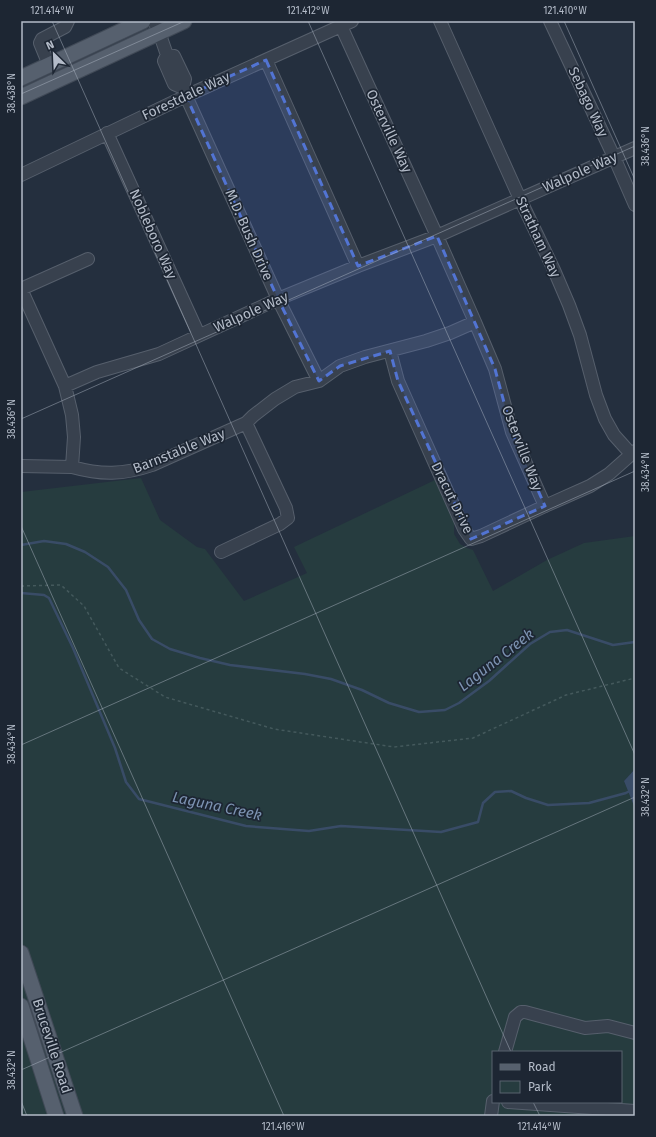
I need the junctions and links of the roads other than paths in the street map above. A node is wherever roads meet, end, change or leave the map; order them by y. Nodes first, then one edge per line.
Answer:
1 (68, 21) edge
2 (143, 21) edge
3 (184, 21) edge
4 (440, 21) edge
5 (550, 21) edge
6 (347, 23) edge
7 (157, 26) edge
8 (266, 60) junction
9 (49, 65) junction
10 (21, 78) edge
11 (185, 92) junction
12 (21, 97) edge
13 (107, 133) junction
14 (635, 148) edge
15 (614, 157) junction
16 (21, 175) edge
17 (520, 199) junction
18 (635, 205) edge
19 (437, 236) junction
20 (88, 259) dead end
21 (358, 266) junction
22 (21, 289) edge
23 (278, 299) junction
24 (475, 322) junction
25 (199, 335) junction
26 (390, 351) junction
27 (319, 381) junction
28 (65, 386) junction
29 (246, 423) junction
30 (633, 452) edge
31 (21, 466) edge
32 (72, 467) junction
33 (545, 506) junction
34 (221, 552) dead end
35 (21, 953) edge
36 (21, 1006) edge
37 (635, 1033) edge
38 (505, 1051) edge
39 (493, 1103) edge
40 (522, 1103) edge
41 (635, 1111) edge
42 (56, 1116) edge
43 (75, 1116) edge
44 (491, 1116) edge

1 - 9 street
2 - 9 main road
3 - 7 main road
4 - 17 street, Stratham Way
5 - 15 street, Sebago Way
6 - 8 street, Forestdale Way
6 - 19 street, Osterville Way
7 - 11 street, M.D. Bush Drive
7 - 12 main road
8 - 11 street, Forestdale Way
8 - 21 street
9 - 10 main road
11 - 13 street, Forestdale Way
11 - 23 street, M.D. Bush Drive
13 - 16 street, Forestdale Way
13 - 25 street, Nobleboro Way
14 - 15 street, Walpole Way
15 - 17 street, Walpole Way
15 - 18 street, Sebago Way
17 - 19 street, Walpole Way
17 - 30 street, Stratham Way
19 - 21 street, Walpole Way
19 - 24 street
20 - 22 street
21 - 23 street, Walpole Way
22 - 28 street
23 - 25 street, Walpole Way
23 - 27 street, M.D. Bush Drive
24 - 26 street
24 - 33 street, Osterville Way
25 - 28 street, Walpole Way
26 - 27 street
26 - 33 street, Dracut Drive
27 - 29 street, Barnstable Way
28 - 32 street
29 - 32 street, Barnstable Way
29 - 34 street
30 - 33 street, Dracut Drive
31 - 32 street, Barnstable Way
35 - 43 main road, Bruceville Road
36 - 42 main road, Bruceville Road
37 - 38 street
39 - 44 street
40 - 41 street

